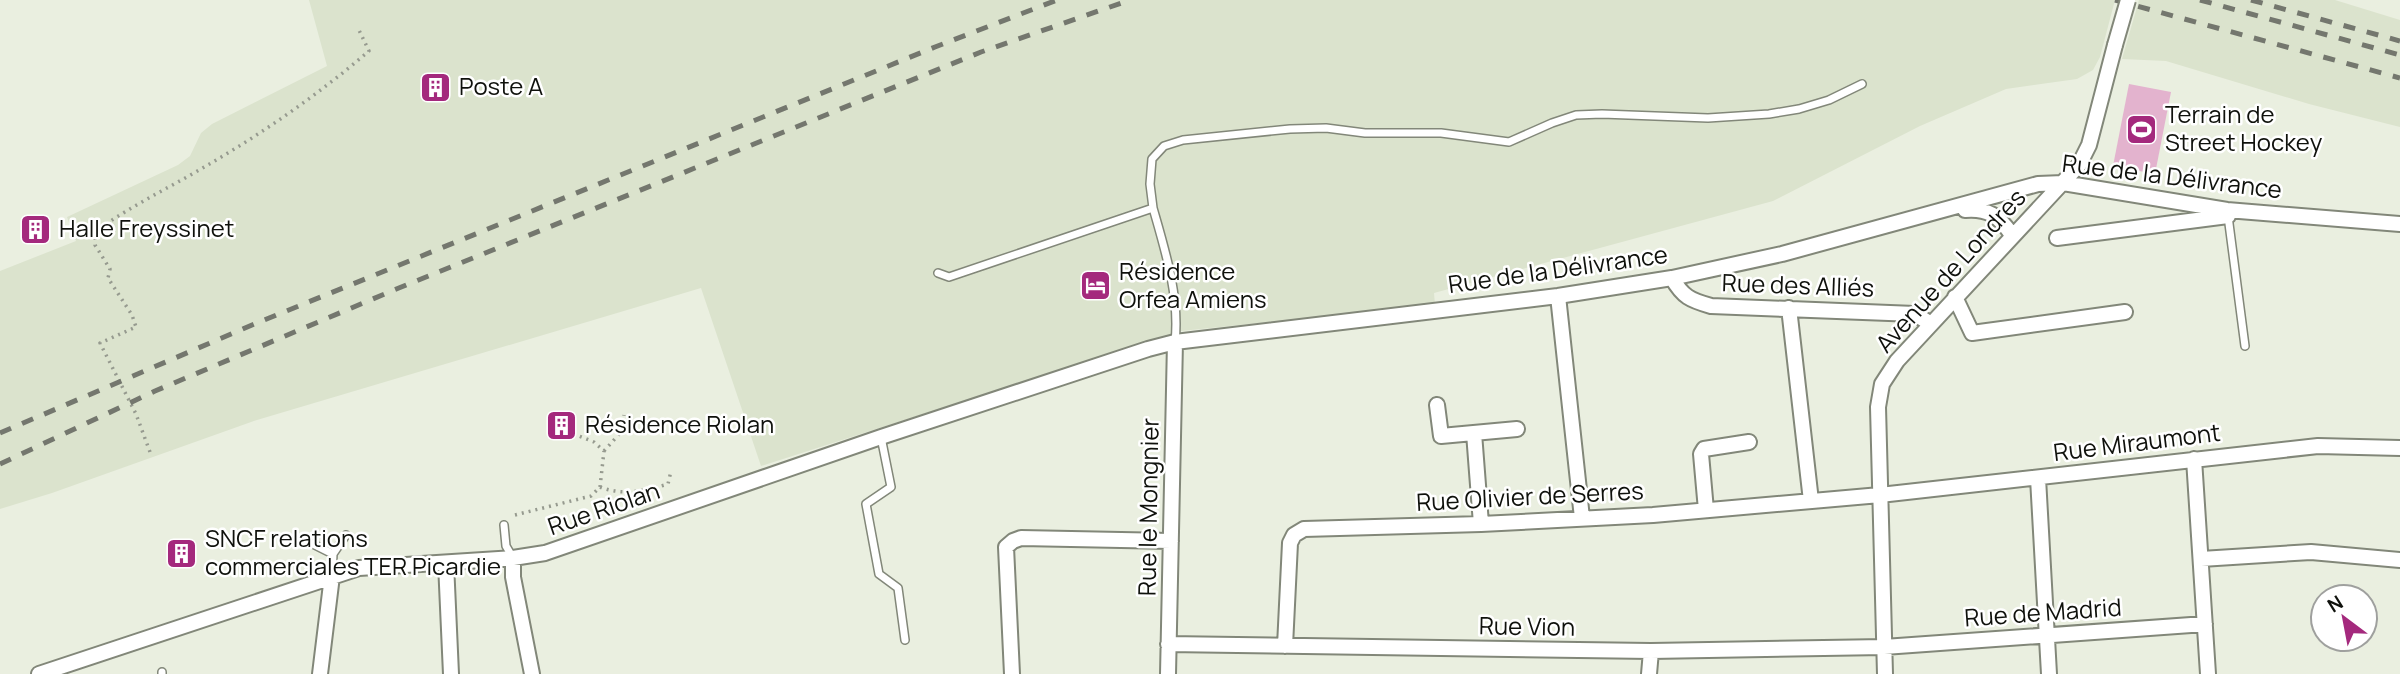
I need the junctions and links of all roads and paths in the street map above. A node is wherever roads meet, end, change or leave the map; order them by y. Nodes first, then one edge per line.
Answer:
1 (2128, 0) edge
2 (358, 28) dead end
3 (1862, 84) dead end
4 (2063, 183) junction
5 (1153, 208) junction
6 (1942, 212) junction
7 (2228, 213) junction
8 (2400, 224) edge
9 (2012, 235) junction
10 (2057, 238) dead end
11 (938, 273) dead end
12 (1672, 278) junction
13 (1558, 296) junction
14 (1955, 297) junction
15 (1789, 308) junction
16 (2125, 312) dead end
17 (1931, 324) junction
18 (1175, 342) junction
19 (2245, 346) dead end
20 (1437, 405) dead end
21 (624, 415) dead end
22 (1517, 429) dead end
23 (1474, 433) junction
24 (579, 436) dead end
25 (881, 437) junction
26 (1749, 442) dead end
27 (2400, 448) edge
28 (604, 451) junction
29 (150, 452) dead end
30 (2194, 459) junction
31 (671, 471) dead end
32 (2038, 478) junction
33 (600, 487) junction
34 (1880, 495) junction
35 (1811, 501) junction
36 (1706, 510) junction
37 (515, 515) dead end
38 (1582, 519) junction
39 (1481, 524) junction
40 (504, 525) dead end
41 (346, 536) dead end
42 (1171, 541) junction
43 (313, 544) dead end
44 (333, 554) junction
45 (513, 558) junction
46 (2201, 559) junction
47 (2400, 560) edge
48 (446, 563) junction
49 (332, 576) junction
50 (2205, 624) junction
51 (2047, 636) junction
52 (905, 640) dead end
53 (1168, 644) junction
54 (1285, 646) junction
55 (1884, 647) junction
56 (1651, 652) junction
57 (56, 671) edge
58 (39, 674) edge
59 (320, 674) edge
60 (450, 674) edge
61 (532, 674) edge
62 (1012, 674) edge
63 (1168, 674) edge
64 (1649, 674) edge
65 (1885, 674) edge
66 (2049, 674) edge
67 (2208, 674) edge

1 - 4 street, Avenue de Londres, bridge
2 - 29 path
3 - 5 lane
4 - 6 street, Rue de la Délivrance
4 - 7 street, Rue de la Délivrance
4 - 9 street, Avenue de Londres
5 - 11 lane
5 - 18 lane
6 - 9 street, Rue de la Délivrance
6 - 12 street, Rue de la Délivrance
7 - 8 street, Rue de la Délivrance
7 - 10 street
7 - 19 lane
9 - 14 street, Avenue de Londres
12 - 13 street, Rue de la Délivrance
12 - 15 street, Rue des Alliés
13 - 18 street, Rue de la Délivrance
13 - 38 street
14 - 16 street
14 - 17 street, Avenue de Londres
15 - 17 street, Rue des Alliés
15 - 35 street
17 - 34 street, Avenue de Londres
18 - 25 street, Rue Riolan
18 - 42 street, Rue le Mongnier
20 - 23 street
21 - 28 path
22 - 23 street
23 - 39 street
24 - 28 path
25 - 45 street, Rue Riolan
25 - 52 lane
26 - 36 street
27 - 30 street, Rue Miraumont
28 - 33 path
30 - 32 street, Rue Miraumont
30 - 46 street
31 - 33 path
32 - 34 street, Rue Miraumont
32 - 51 street
33 - 37 path
34 - 35 street, Rue Olivier de Serres
34 - 55 street, Avenue de Londres
35 - 36 street, Rue Olivier de Serres
36 - 38 street, Rue Olivier de Serres
38 - 39 street, Rue Olivier de Serres
39 - 54 street, Rue Olivier de Serres
40 - 45 lane
41 - 44 lane
42 - 53 street, Rue le Mongnier
42 - 62 street
43 - 44 lane
44 - 49 lane
45 - 48 street, Rue Riolan
45 - 61 street
46 - 47 street
46 - 50 street
48 - 49 street, Rue Riolan
48 - 60 street
49 - 57 street, Rue Riolan
49 - 59 street
50 - 51 street, Rue de Madrid
50 - 67 street
51 - 55 street, Rue de Madrid
51 - 66 street
53 - 54 street, Rue Vion
53 - 63 street, Rue le Mongnier
54 - 56 street, Rue Vion
55 - 56 street, Rue Vion
55 - 65 street, Avenue de Londres
56 - 64 street
57 - 58 street, Rue Riolan

